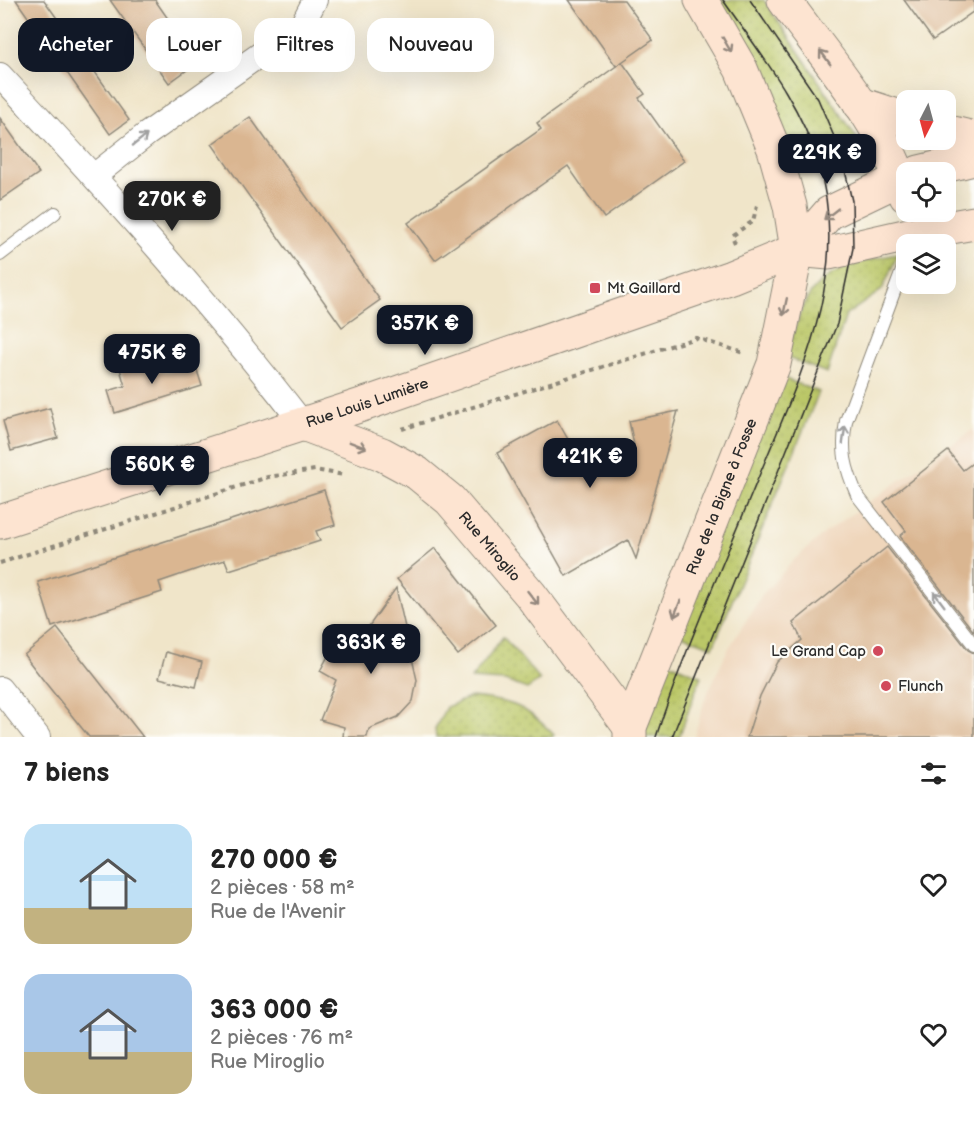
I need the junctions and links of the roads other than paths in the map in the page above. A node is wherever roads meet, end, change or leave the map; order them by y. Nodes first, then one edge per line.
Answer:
1 (315, 0) edge
2 (701, 0) edge
3 (784, 0) edge
4 (0, 75) edge
5 (860, 104) junction
6 (896, 115) edge
7 (956, 134) edge
8 (974, 138) edge
9 (974, 159) edge
10 (897, 162) edge
11 (956, 165) edge
12 (94, 176) junction
13 (896, 185) edge
14 (55, 213) dead end
15 (974, 223) edge
16 (924, 234) edge
17 (896, 240) edge
18 (797, 250) junction
19 (0, 255) edge
20 (896, 279) edge
21 (303, 424) junction
22 (0, 522) edge
23 (974, 645) edge
24 (0, 689) edge
25 (630, 732) edge
26 (38, 737) edge

12 -> 1 street
2 -> 18 main road
5 -> 3 main road
4 - 12 street
5 - 6 main road
5 - 10 main road
7 - 8 main road
9 - 11 main road
12 - 21 street
13 -> 18 main road
14 - 19 lane
15 - 16 main road
17 - 18 main road
18 - 21 main road, Rue Louis Lumière
18 -> 25 main road, Rue de la Bigne à Fosse
23 -> 20 lane
21 - 22 main road, Rue Louis Lumière
21 -> 25 main road, Rue Miroglio
24 - 26 street

